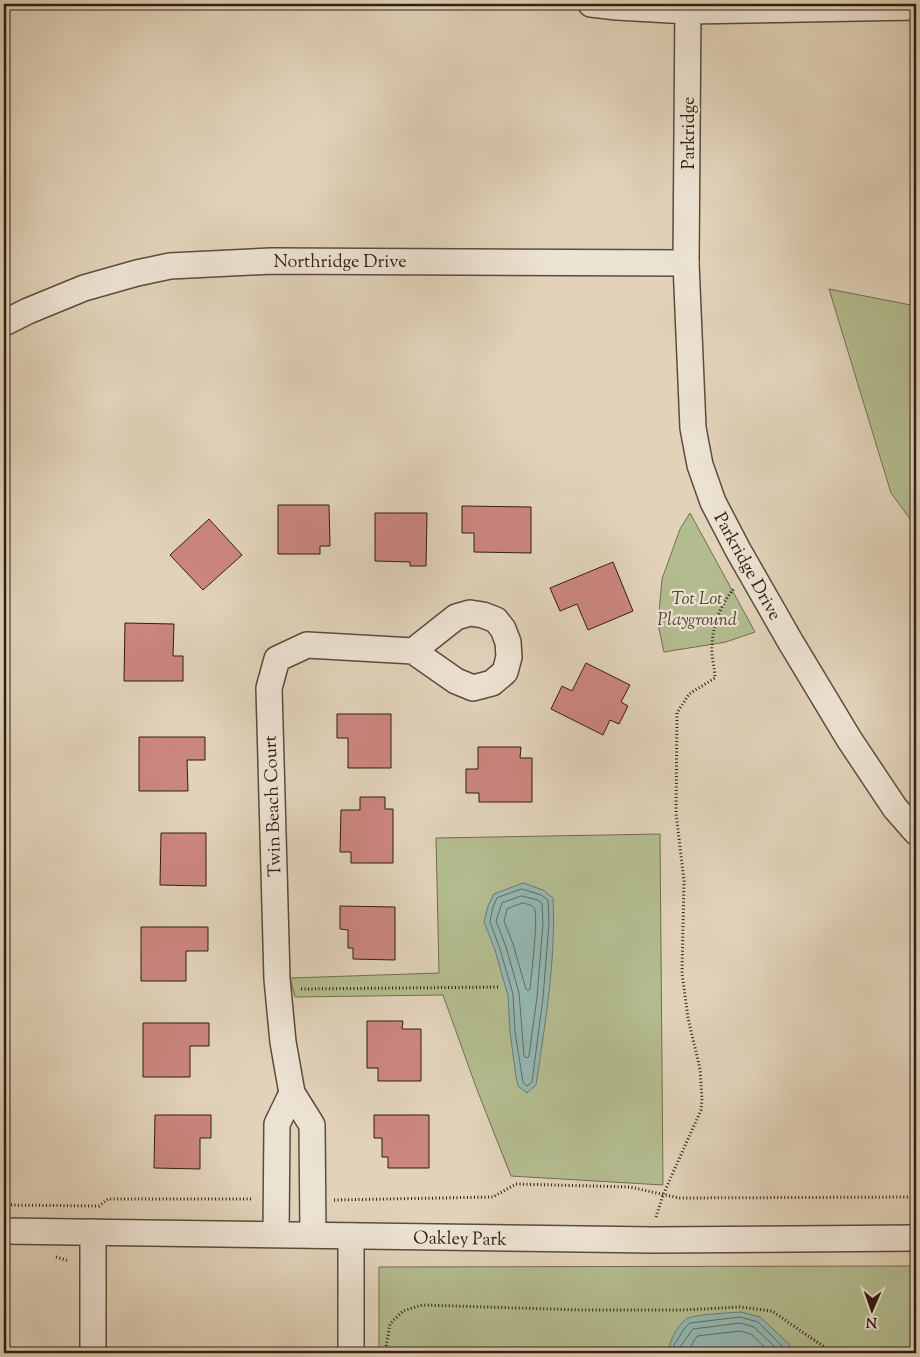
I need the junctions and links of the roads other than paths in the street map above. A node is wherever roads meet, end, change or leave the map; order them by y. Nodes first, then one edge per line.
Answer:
1 (591, 4) edge
2 (688, 7) edge
3 (916, 7) edge
4 (686, 263) junction
5 (4, 323) edge
6 (414, 650) dead end
7 (916, 832) edge
8 (292, 1093) junction
9 (4, 1231) edge
10 (93, 1232) junction
11 (276, 1234) junction
12 (313, 1235) junction
13 (351, 1236) junction
14 (916, 1238) edge
15 (93, 1353) edge
16 (351, 1353) edge

1 - 2 street
2 - 3 street
2 - 4 street, Parkridge
4 - 5 street, Northridge Drive
4 - 7 street, Parkridge Drive
6 - 8 street, Twin Beach Court
8 - 11 street
8 - 12 street, Twin Beach Court
9 - 10 street, Oakley Park
10 - 11 street, Oakley Park
10 - 15 street
11 - 12 street, Oakley Park
12 - 13 street, Oakley Park
13 - 14 street, Oakley Park
13 - 16 street

